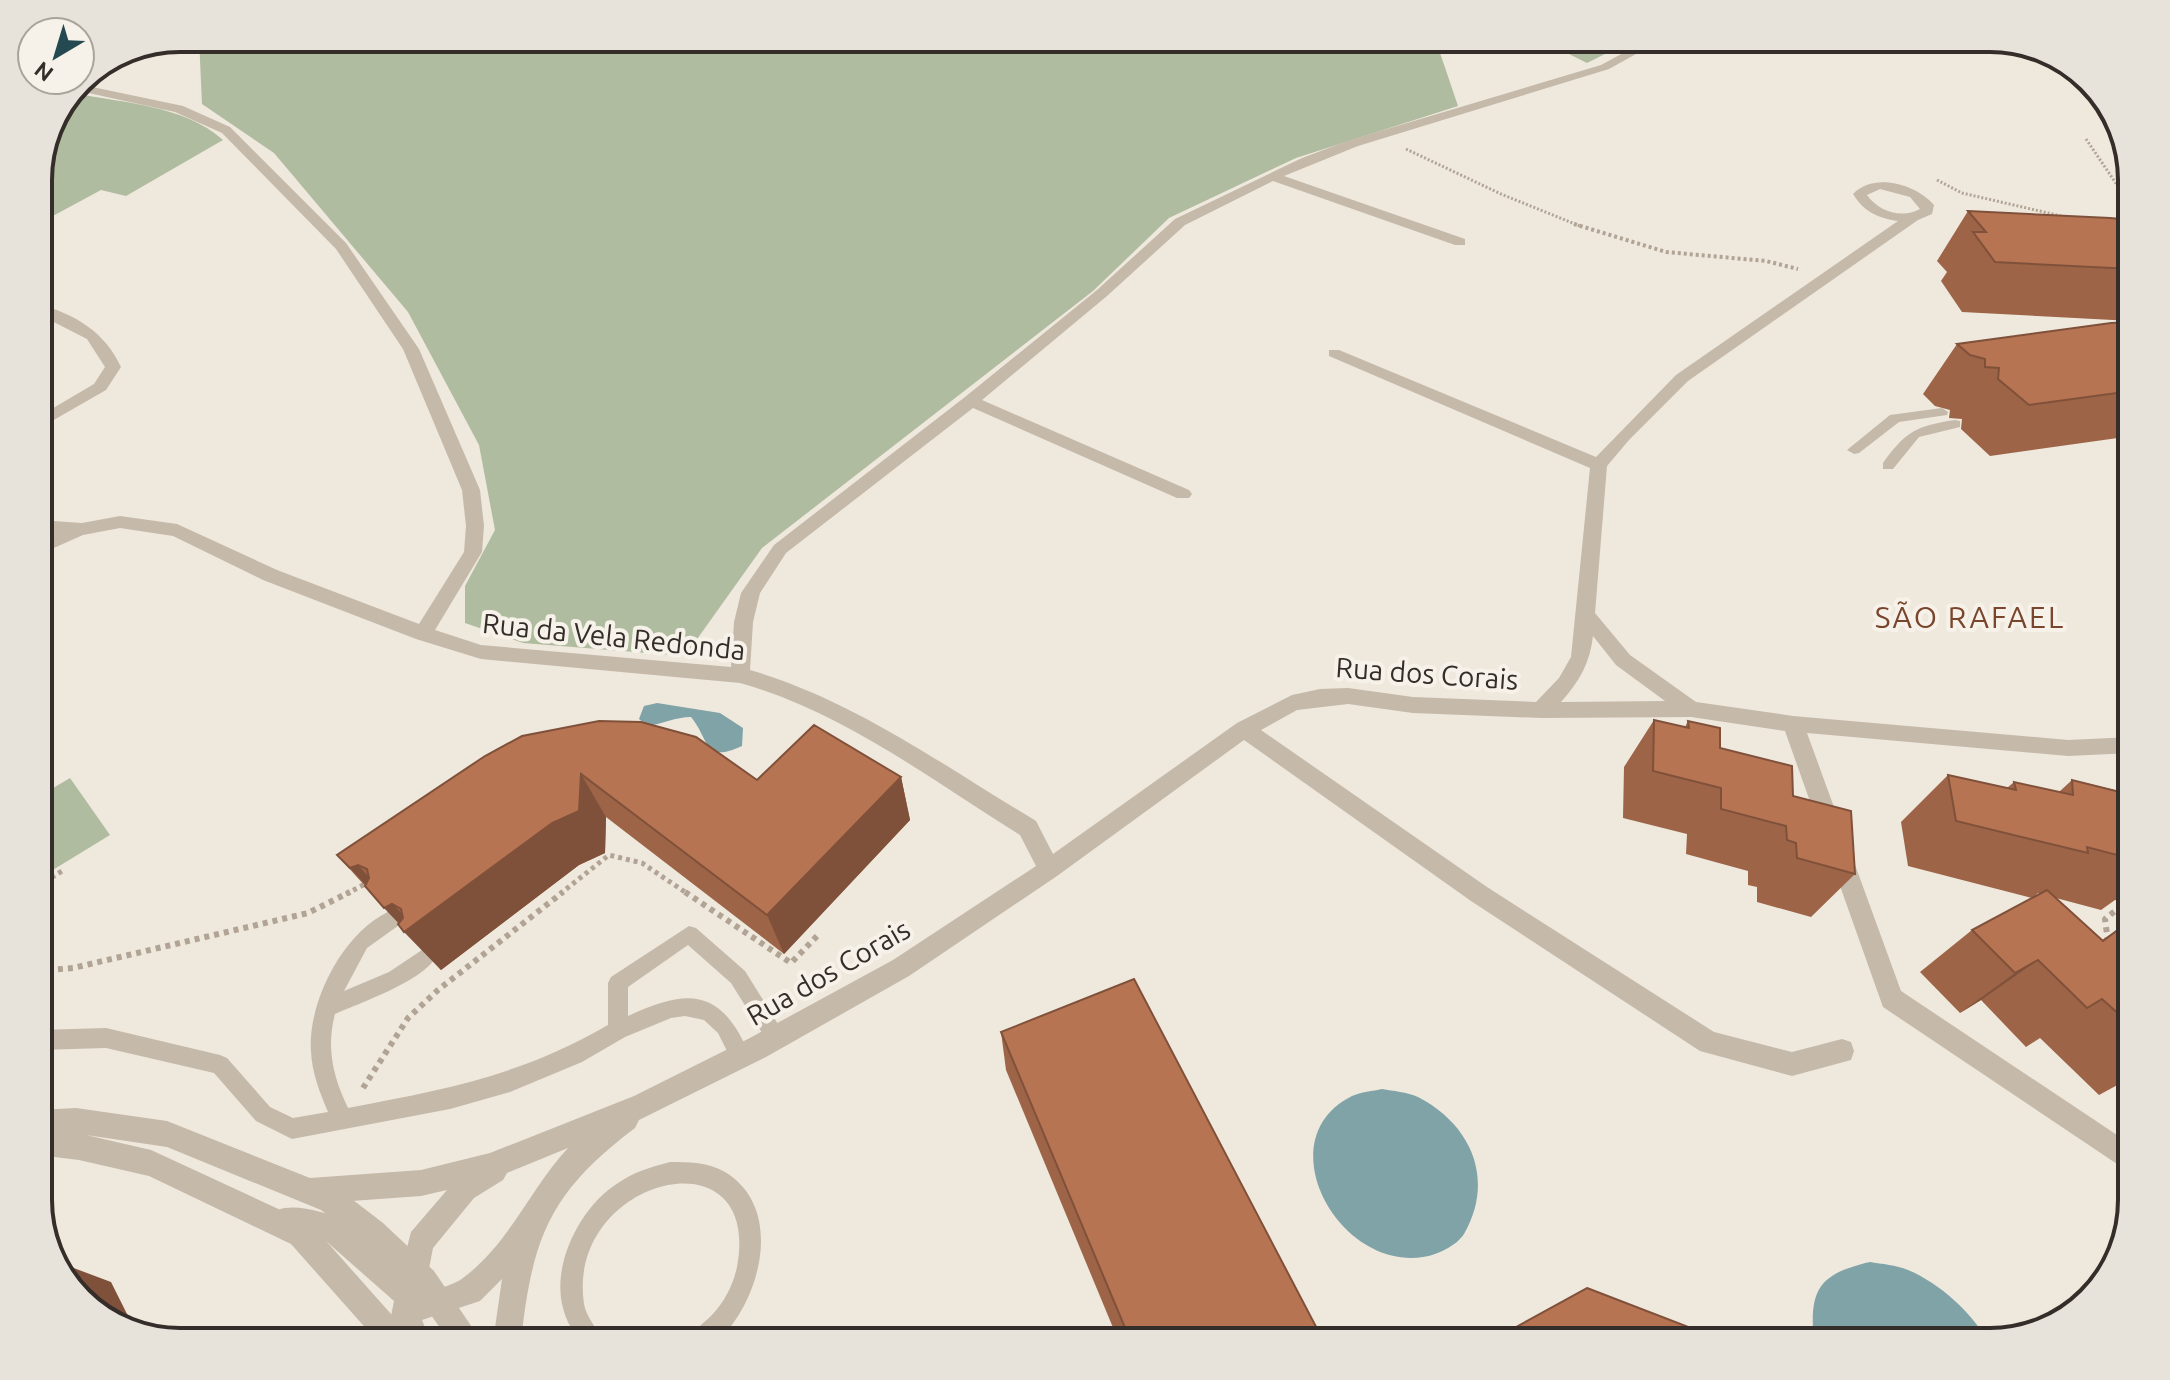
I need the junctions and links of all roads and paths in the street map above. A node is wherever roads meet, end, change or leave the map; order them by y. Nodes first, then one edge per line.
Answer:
1 (1633, 52) edge
2 (96, 91) edge
3 (1380, 136) junction
4 (2086, 139) dead end
5 (1924, 174) dead end
6 (1273, 177) junction
7 (2118, 186) edge
8 (1913, 217) dead end
9 (2070, 218) edge
10 (1460, 242) dead end
11 (1823, 279) junction
12 (52, 314) edge
13 (1334, 353) dead end
14 (971, 401) junction
15 (1942, 412) dead end
16 (52, 416) edge
17 (1955, 424) dead end
18 (1854, 450) dead end
19 (1599, 465) junction
20 (1888, 466) dead end
21 (1183, 494) dead end
22 (52, 527) edge
23 (82, 529) junction
24 (52, 543) edge
25 (1585, 614) junction
26 (423, 634) junction
27 (740, 675) junction
28 (1691, 709) junction
29 (1541, 710) junction
30 (1793, 724) junction
31 (1244, 729) junction
32 (2118, 746) edge
33 (1049, 869) junction
34 (62, 871) dead end
35 (52, 877) edge
36 (377, 878) edge
37 (2118, 909) edge
38 (395, 917) edge
39 (819, 934) dead end
40 (428, 955) edge
41 (2110, 956) edge
42 (52, 970) edge
43 (324, 1009) junction
44 (618, 1030) junction
45 (776, 1037) junction
46 (52, 1040) edge
47 (1842, 1051) dead end
48 (740, 1056) junction
49 (641, 1106) junction
50 (343, 1120) junction
51 (52, 1122) edge
52 (52, 1144) edge
53 (2118, 1152) edge
54 (520, 1153) junction
55 (304, 1191) junction
56 (264, 1215) junction
57 (534, 1219) junction
58 (413, 1284) junction
59 (440, 1302) junction
60 (385, 1328) edge
61 (411, 1328) edge
62 (458, 1328) edge
63 (508, 1328) edge
64 (584, 1328) edge
65 (715, 1328) edge

1 - 3 street
2 - 26 street
3 - 6 street
3 - 11 path
4 - 7 path
5 - 9 path
6 - 10 street
6 - 14 street
8 - 11 street
11 - 19 street
12 - 16 street
13 - 19 street
14 - 21 street
14 - 27 street
15 - 18 lane
17 - 20 lane
19 - 25 street
22 - 23 street, Rua da Vela Redonda
23 - 24 street
23 - 26 street, Rua da Vela Redonda
25 - 28 street
25 - 29 street
26 - 27 street, Rua da Vela Redonda
27 - 33 street, Rua da Vela Redonda
28 - 29 street, Rua dos Corais
28 - 30 street, Rua dos Corais
29 - 31 street, Rua dos Corais
30 - 32 street, Rua dos Corais
30 - 53 street
31 - 33 street, Rua dos Corais
31 - 47 street
33 - 45 street, Rua dos Corais
34 - 35 path
36 - 42 path
37 - 41 path
38 - 43 lane
39 - 50 path
40 - 43 lane
43 - 50 lane
44 - 45 lane
44 - 48 lane
44 - 50 lane
45 - 48 street, Rua dos Corais
46 - 50 lane
48 - 49 street, Rua dos Corais
49 - 54 street
49 - 57 street
51 - 55 street
52 - 56 street
54 - 55 street
54 - 58 street
55 - 58 street
56 - 58 street
56 - 60 street
57 - 59 street
57 - 63 street
58 - 59 street
58 - 61 street
59 - 62 street
64 - 65 lane

